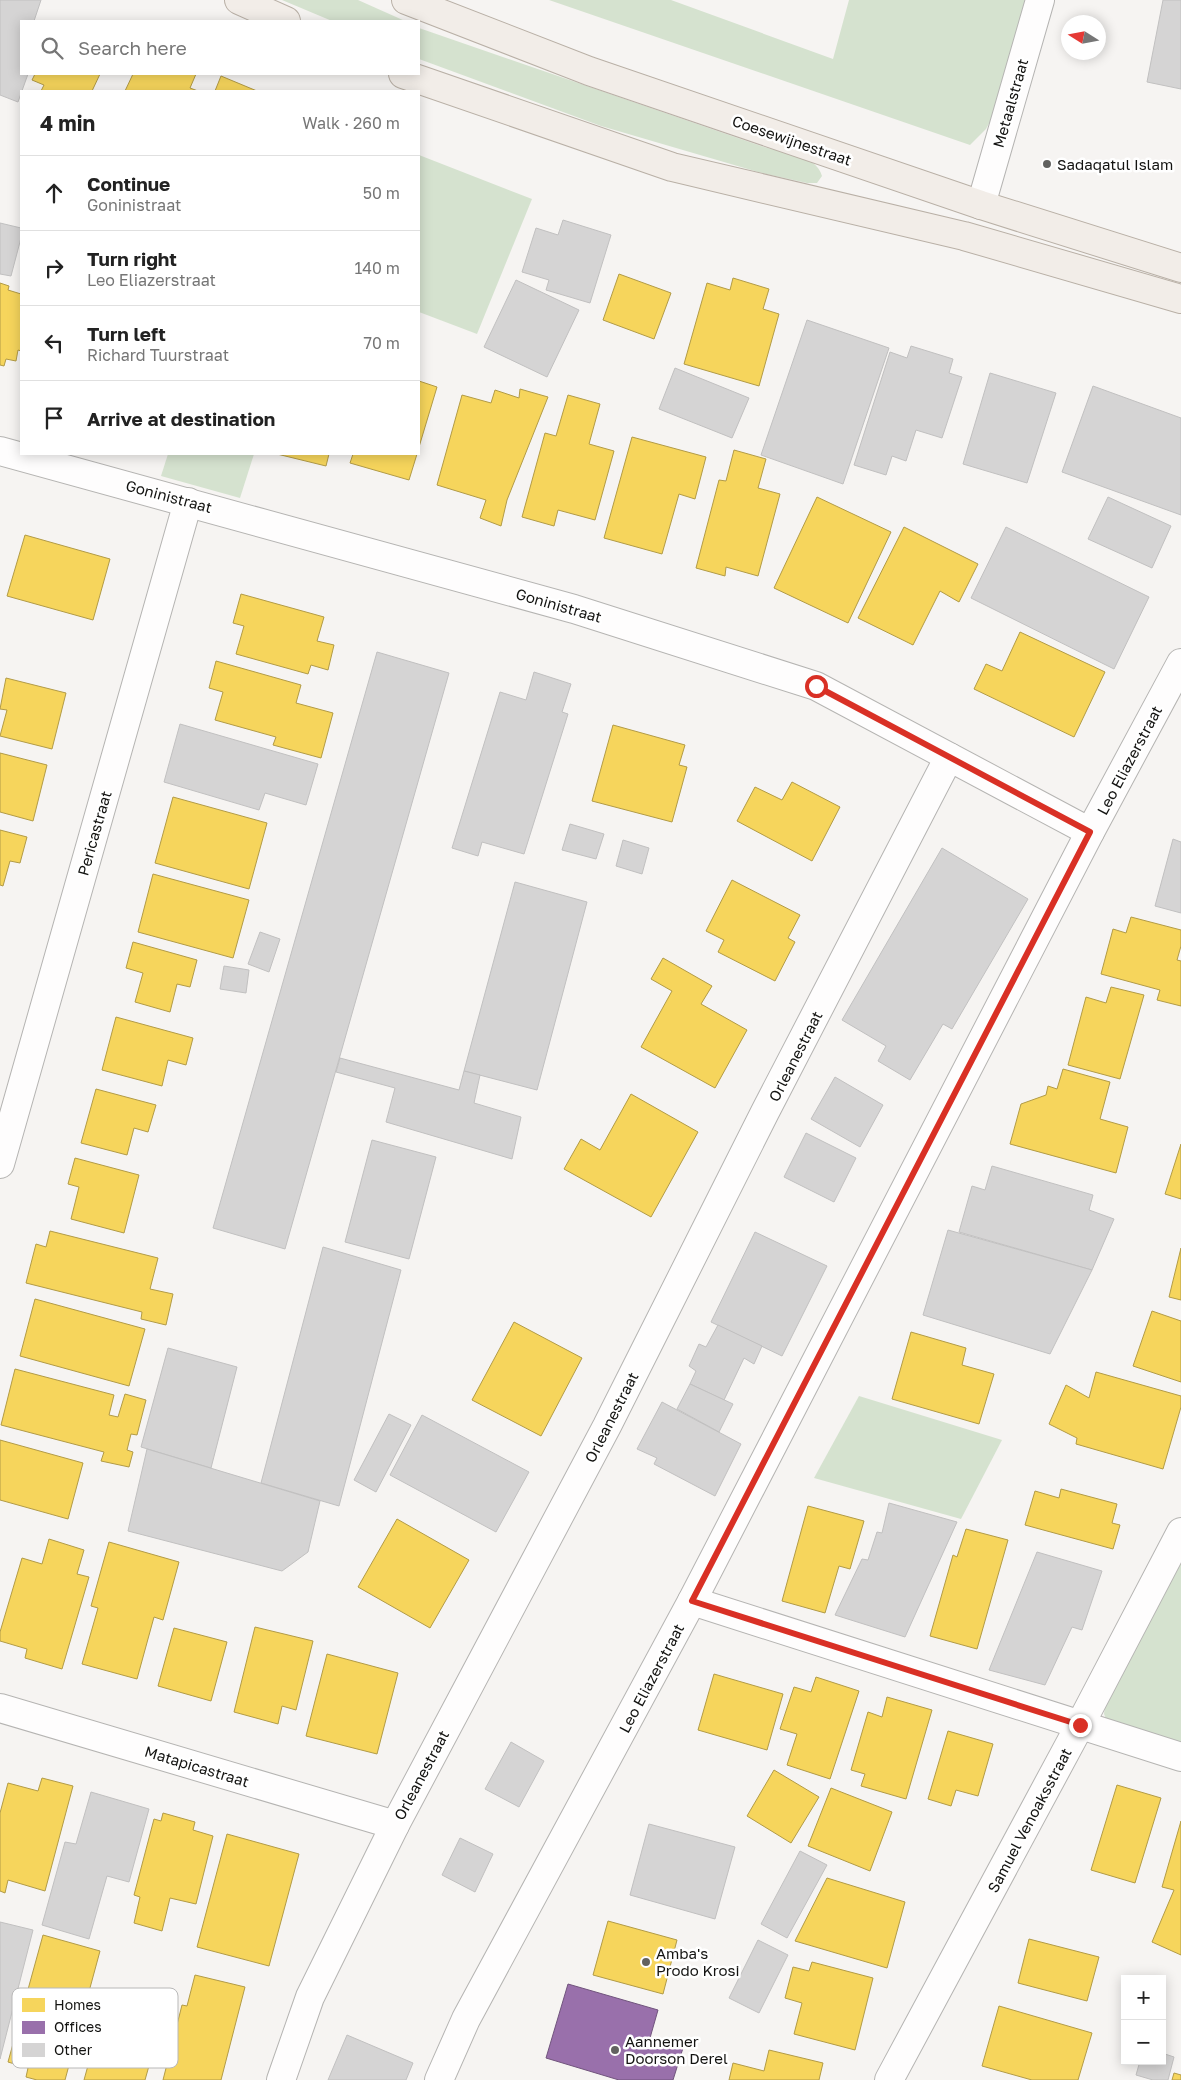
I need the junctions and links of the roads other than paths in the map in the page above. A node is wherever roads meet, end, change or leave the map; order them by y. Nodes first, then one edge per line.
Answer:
1 (239, 0) edge
2 (406, 0) edge
3 (1040, 0) edge
4 (284, 20) edge
5 (406, 75) edge
6 (981, 205) junction
7 (1181, 268) edge
8 (1181, 299) edge
9 (0, 451) edge
10 (188, 502) junction
11 (1181, 663) edge
12 (949, 756) junction
13 (1090, 832) junction
14 (0, 1164) edge
15 (1181, 1532) edge
16 (692, 1601) junction
17 (0, 1708) edge
18 (1080, 1725) junction
19 (1181, 1757) edge
20 (395, 1825) junction
21 (282, 2080) edge
22 (439, 2080) edge
23 (889, 2080) edge

1 - 4 main road
2 - 6 main road, Coesewijnestraat
3 - 6 street, Metaalstraat
5 - 8 main road
6 - 7 main road, Coesewijnestraat
9 - 10 street, Goninistraat
10 - 12 street, Goninistraat
10 - 14 street, Pericastraat
11 - 13 street, Leo Eliazerstraat
12 - 13 street, Goninistraat
12 - 20 street, Orleanestraat
13 - 16 street, Leo Eliazerstraat
15 - 18 street, Samuel Venoaksstraat
16 - 18 street
16 - 22 street, Leo Eliazerstraat
17 - 20 street, Matapicastraat
18 - 19 street
18 - 23 street, Samuel Venoaksstraat
20 - 21 street, Orleanestraat

